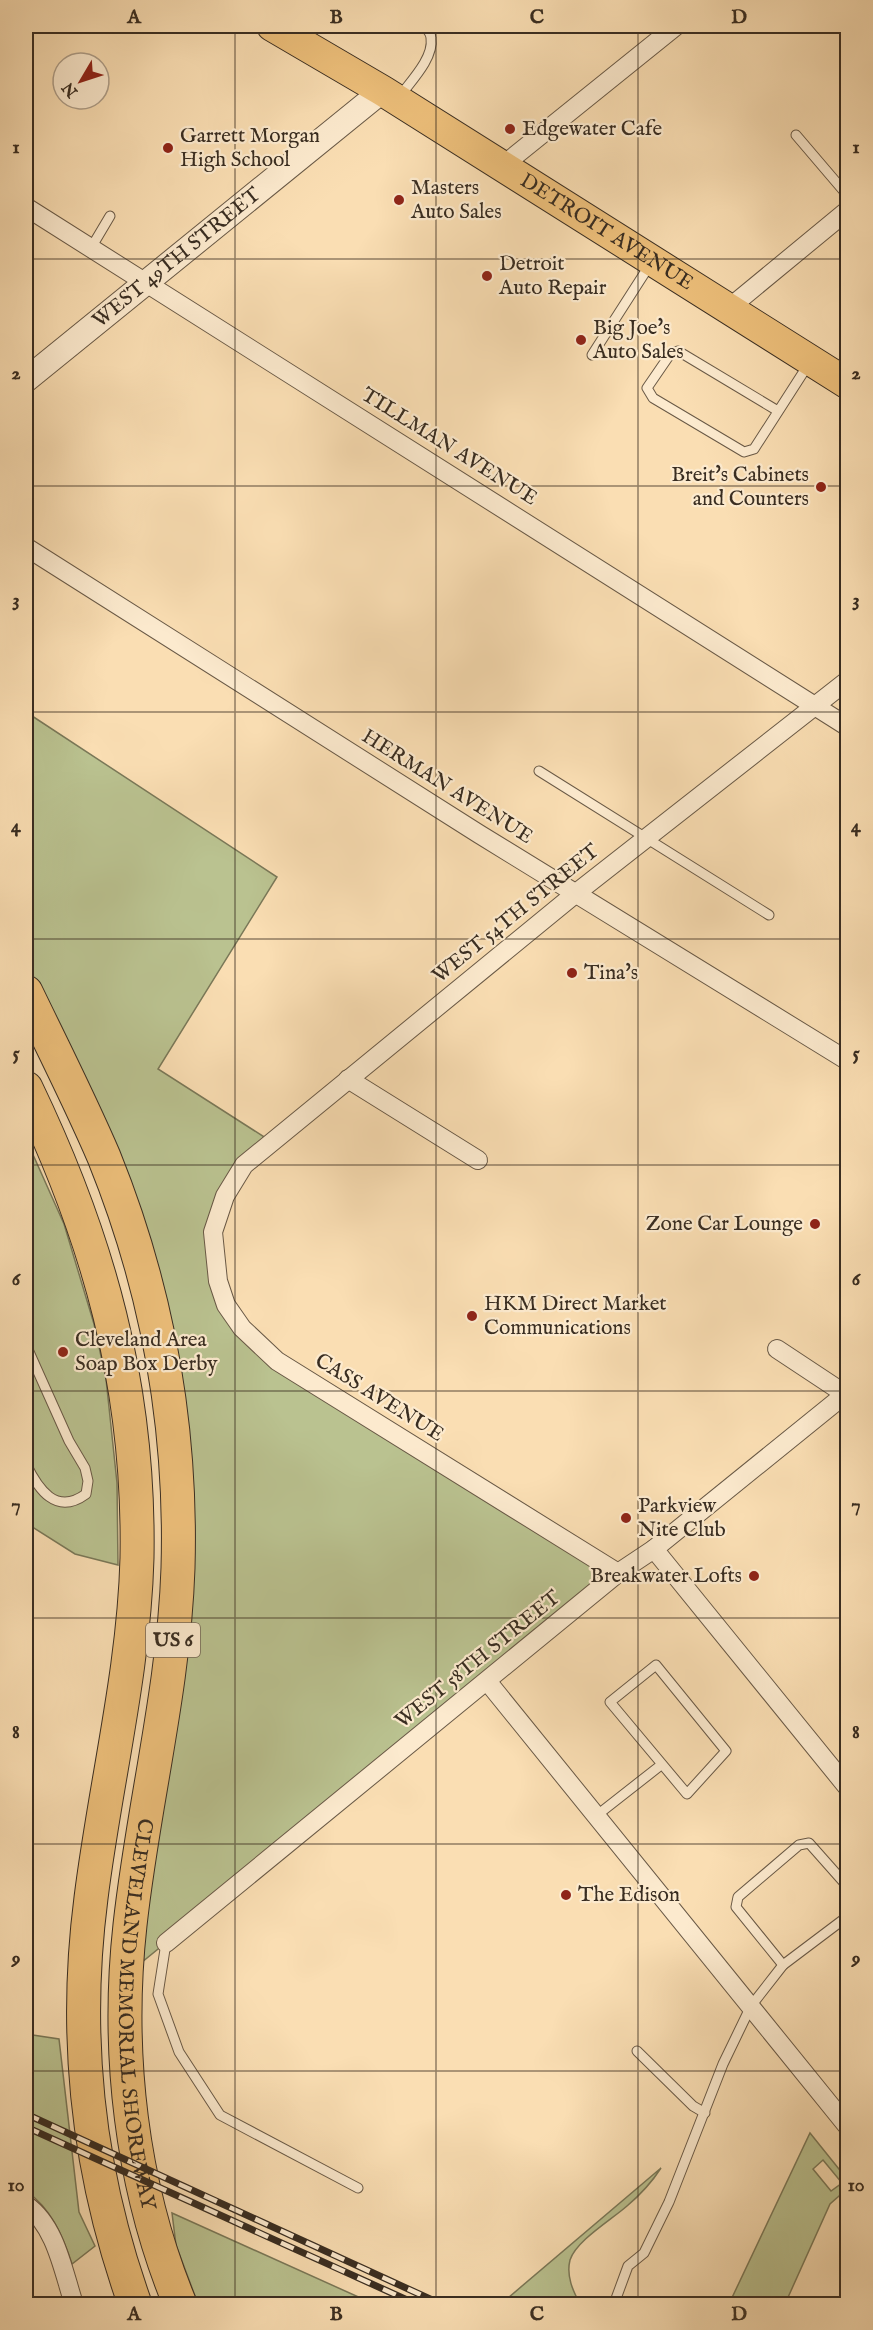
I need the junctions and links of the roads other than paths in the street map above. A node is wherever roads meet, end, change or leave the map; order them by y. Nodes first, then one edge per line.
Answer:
1 (272, 26) edge
2 (424, 26) edge
3 (676, 26) edge
4 (389, 95) junction
5 (796, 135) dead end
6 (501, 167) junction
7 (848, 196) edge
8 (26, 207) edge
9 (848, 210) edge
10 (110, 216) dead end
11 (91, 248) junction
12 (652, 261) junction
13 (147, 283) junction
14 (728, 309) junction
15 (591, 355) dead end
16 (811, 360) junction
17 (26, 381) edge
18 (848, 384) edge
19 (778, 411) junction
20 (26, 547) edge
21 (848, 680) edge
22 (816, 707) junction
23 (848, 727) edge
24 (539, 771) dead end
25 (646, 839) junction
26 (575, 894) junction
27 (769, 915) dead end
28 (26, 992) edge
29 (848, 1061) edge
30 (348, 1079) junction
31 (26, 1088) edge
32 (478, 1160) dead end
33 (225, 1196) joint
34 (26, 1345) edge
35 (777, 1349) dead end
36 (846, 1393) edge
37 (26, 1464) edge
38 (654, 1549) junction
39 (618, 1573) junction
40 (487, 1681) junction
41 (661, 1766) junction
42 (848, 1788) edge
43 (596, 1816) junction
44 (848, 1887) edge
45 (848, 1916) edge
46 (166, 1943) joint
47 (783, 1965) junction
48 (751, 2006) junction
49 (637, 2051) dead end
50 (705, 2113) junction
51 (848, 2127) edge
52 (358, 2188) dead end
53 (26, 2205) edge
54 (68, 2302) edge
55 (135, 2304) edge
56 (180, 2304) edge
57 (614, 2304) edge

1 - 4 main road, DETROIT AVENUE
2 - 4 lane
3 - 6 street
4 - 6 main road, DETROIT AVENUE
4 - 13 street, WEST 49TH STREET
5 - 7 lane
6 - 12 main road, DETROIT AVENUE
8 - 11 street, TILLMAN AVENUE
9 - 14 street
10 - 11 lane
11 - 13 street, TILLMAN AVENUE
12 - 14 main road, DETROIT AVENUE
12 - 15 lane
13 - 17 street, WEST 49TH STREET
13 - 22 street, TILLMAN AVENUE
14 - 16 main road, DETROIT AVENUE
16 - 18 main road, DETROIT AVENUE
16 - 19 lane
19 - 19 lane
20 - 26 street, HERMAN AVENUE
21 - 22 street, WEST 54TH STREET
22 - 23 street, TILLMAN AVENUE
22 - 25 street, WEST 54TH STREET
24 - 25 lane
25 - 26 street, WEST 54TH STREET
25 - 27 lane
26 - 29 street, HERMAN AVENUE
26 - 30 street, WEST 54TH STREET
28 - 56 highway, CLEVELAND MEMORIAL SHOREWAY / US 6
30 - 32 street
30 - 33 street, WEST 54TH STREET
31 - 55 highway, CLEVELAND MEMORIAL SHOREWAY / US 6
33 - 39 street, CASS AVENUE
34 - 37 lane
35 - 36 street
36 - 38 street, WEST 58TH STREET
38 - 39 street, WEST 58TH STREET
38 - 42 street
39 - 40 street, WEST 58TH STREET
40 - 43 street
40 - 46 street, WEST 58TH STREET
41 - 41 lane
41 - 43 lane
43 - 48 street
44 - 47 lane
45 - 47 lane
46 - 52 lane
47 - 48 lane
48 - 50 lane
48 - 51 street
49 - 50 lane
50 - 57 lane
53 - 54 street

